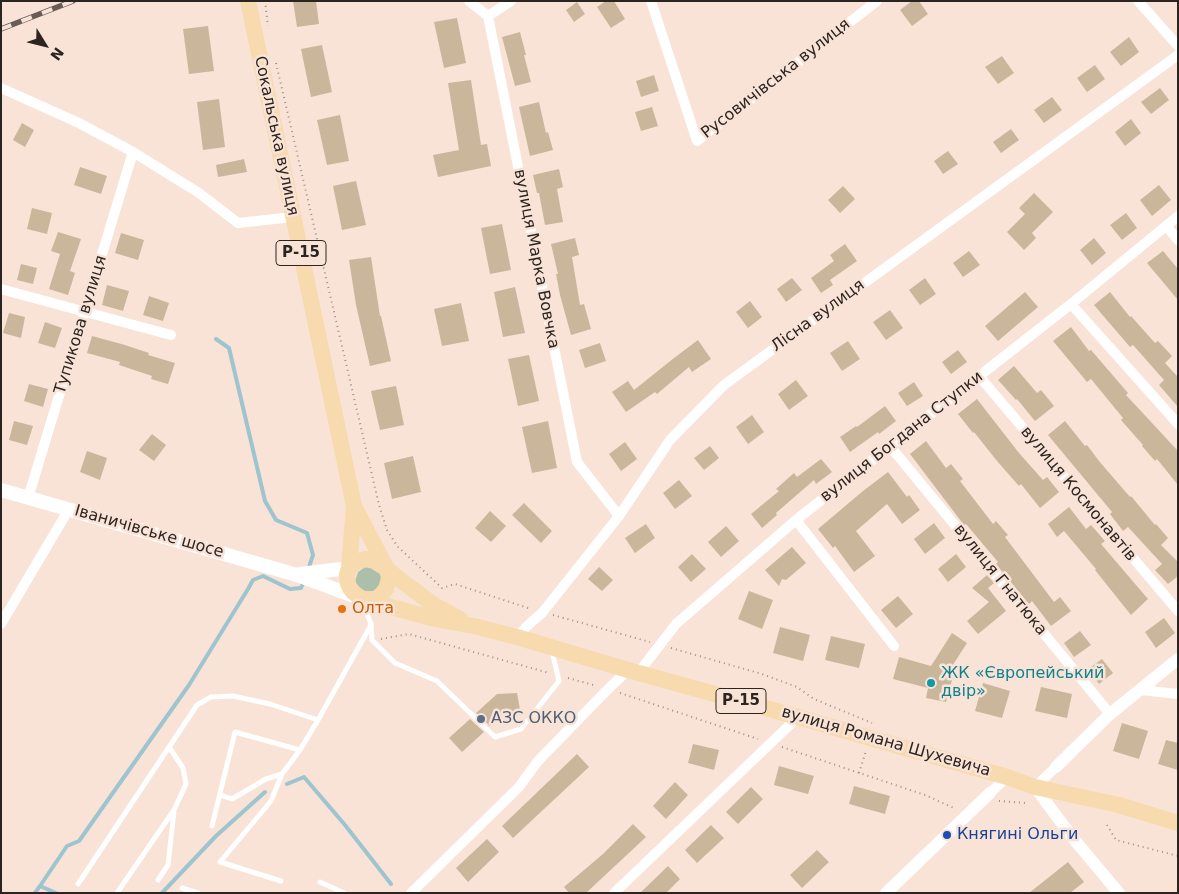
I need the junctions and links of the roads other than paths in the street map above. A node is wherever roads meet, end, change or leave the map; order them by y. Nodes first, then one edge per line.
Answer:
1 (248, 1) edge
2 (468, 1) edge
3 (510, 1) edge
4 (651, 1) edge
5 (877, 1) edge
6 (1138, 1) edge
7 (488, 16) junction
8 (1178, 46) edge
9 (1178, 54) edge
10 (1, 88) edge
11 (133, 152) junction
12 (1178, 216) edge
13 (293, 217) junction
14 (1166, 226) junction
15 (1178, 240) edge
16 (1, 289) edge
17 (1071, 304) junction
18 (84, 312) junction
19 (171, 335) dead end
20 (979, 376) junction
21 (1178, 424) edge
22 (890, 446) junction
23 (1, 490) edge
24 (28, 498) junction
25 (354, 506) junction
26 (69, 510) junction
27 (619, 516) junction
28 (796, 520) junction
29 (349, 568) junction
30 (387, 569) junction
31 (297, 575) junction
32 (362, 600) junction
33 (1178, 611) edge
34 (1, 624) edge
35 (371, 624) junction
36 (474, 626) junction
37 (517, 637) junction
38 (894, 646) dead end
39 (551, 648) junction
40 (1178, 660) edge
41 (634, 671) junction
42 (1141, 690) junction
43 (1178, 694) edge
44 (1110, 714) junction
45 (798, 717) junction
46 (318, 720) junction
47 (169, 747) junction
48 (300, 750) junction
49 (1056, 767) joint
50 (282, 774) junction
51 (1007, 776) junction
52 (1035, 787) junction
53 (220, 795) junction
54 (995, 797) joint
55 (174, 810) junction
56 (1178, 823) edge
57 (212, 826) dead end
58 (158, 880) dead end
59 (281, 881) dead end
60 (320, 882) dead end
61 (78, 884) dead end
62 (182, 888) dead end
63 (117, 893) edge
64 (198, 893) edge
65 (344, 893) edge
66 (411, 893) edge
67 (614, 893) edge
68 (886, 893) edge
69 (1119, 893) edge

1 - 13 main road, Сокальська вулиця / Р-15
2 - 7 street
3 - 7 street
4 - 5 street, Русовичівська вулиця
6 - 8 street
7 - 27 street, вулиця Марка Вовчка
9 - 27 street, Лісна вулиця
10 - 11 street
11 - 13 street
11 - 18 street, Тупикова вулиця
12 - 14 street, вулиця Богдана Ступки
13 - 25 main road, Сокальська вулиця / Р-15
14 - 15 street
14 - 17 street, вулиця Богдана Ступки
16 - 18 street
17 - 20 street, вулиця Богдана Ступки
17 - 21 street
18 - 19 street
18 - 24 street, Тупикова вулиця
20 - 22 street, вулиця Богдана Ступки
20 - 33 street, вулиця Космонавтів
22 - 28 street, вулиця Богдана Ступки
22 - 44 street, вулиця Гнатюка
23 - 24 main road, Іваничівське шосе
24 - 26 main road, Іваничівське шосе
25 - 29 main road, Р-15
25 - 30 main road, Р-15
26 - 31 main road, Іваничівське шосе
26 - 34 street
27 - 37 street, Лісна вулиця
28 - 38 street
28 - 41 street, вулиця Богдана Ступки
29 - 30 main road, Р-15
29 - 31 main road
29 - 32 main road, Р-15
30 - 32 main road
30 - 36 main road, Р-15
31 - 32 main road, Іваничівське шосе
32 - 35 lane
32 - 36 main road, вулиця Романа Шухевича / Р-15
35 - 39 lane
35 - 46 lane
36 - 37 main road, вулиця Романа Шухевича / Р-15
37 - 39 main road, вулиця Романа Шухевича / Р-15
39 - 41 main road, вулиця Романа Шухевича / Р-15
40 - 42 street
41 - 45 main road, вулиця Романа Шухевича / Р-15
41 - 66 street, вулиця Богдана Ступки
42 - 43 street
42 - 44 street
44 - 49 street
45 - 51 main road, вулиця Романа Шухевича / Р-15
45 - 67 street
46 - 47 lane
46 - 48 lane
47 - 55 lane
47 - 61 lane
48 - 50 lane
48 - 53 lane
49 - 52 street
50 - 53 lane
50 - 59 lane
51 - 52 main road, вулиця Романа Шухевича / Р-15
51 - 54 street
52 - 56 main road, вулиця Романа Шухевича / Р-15
52 - 69 street
53 - 57 lane
54 - 68 street
55 - 58 lane
55 - 63 lane
60 - 65 lane
62 - 64 lane

